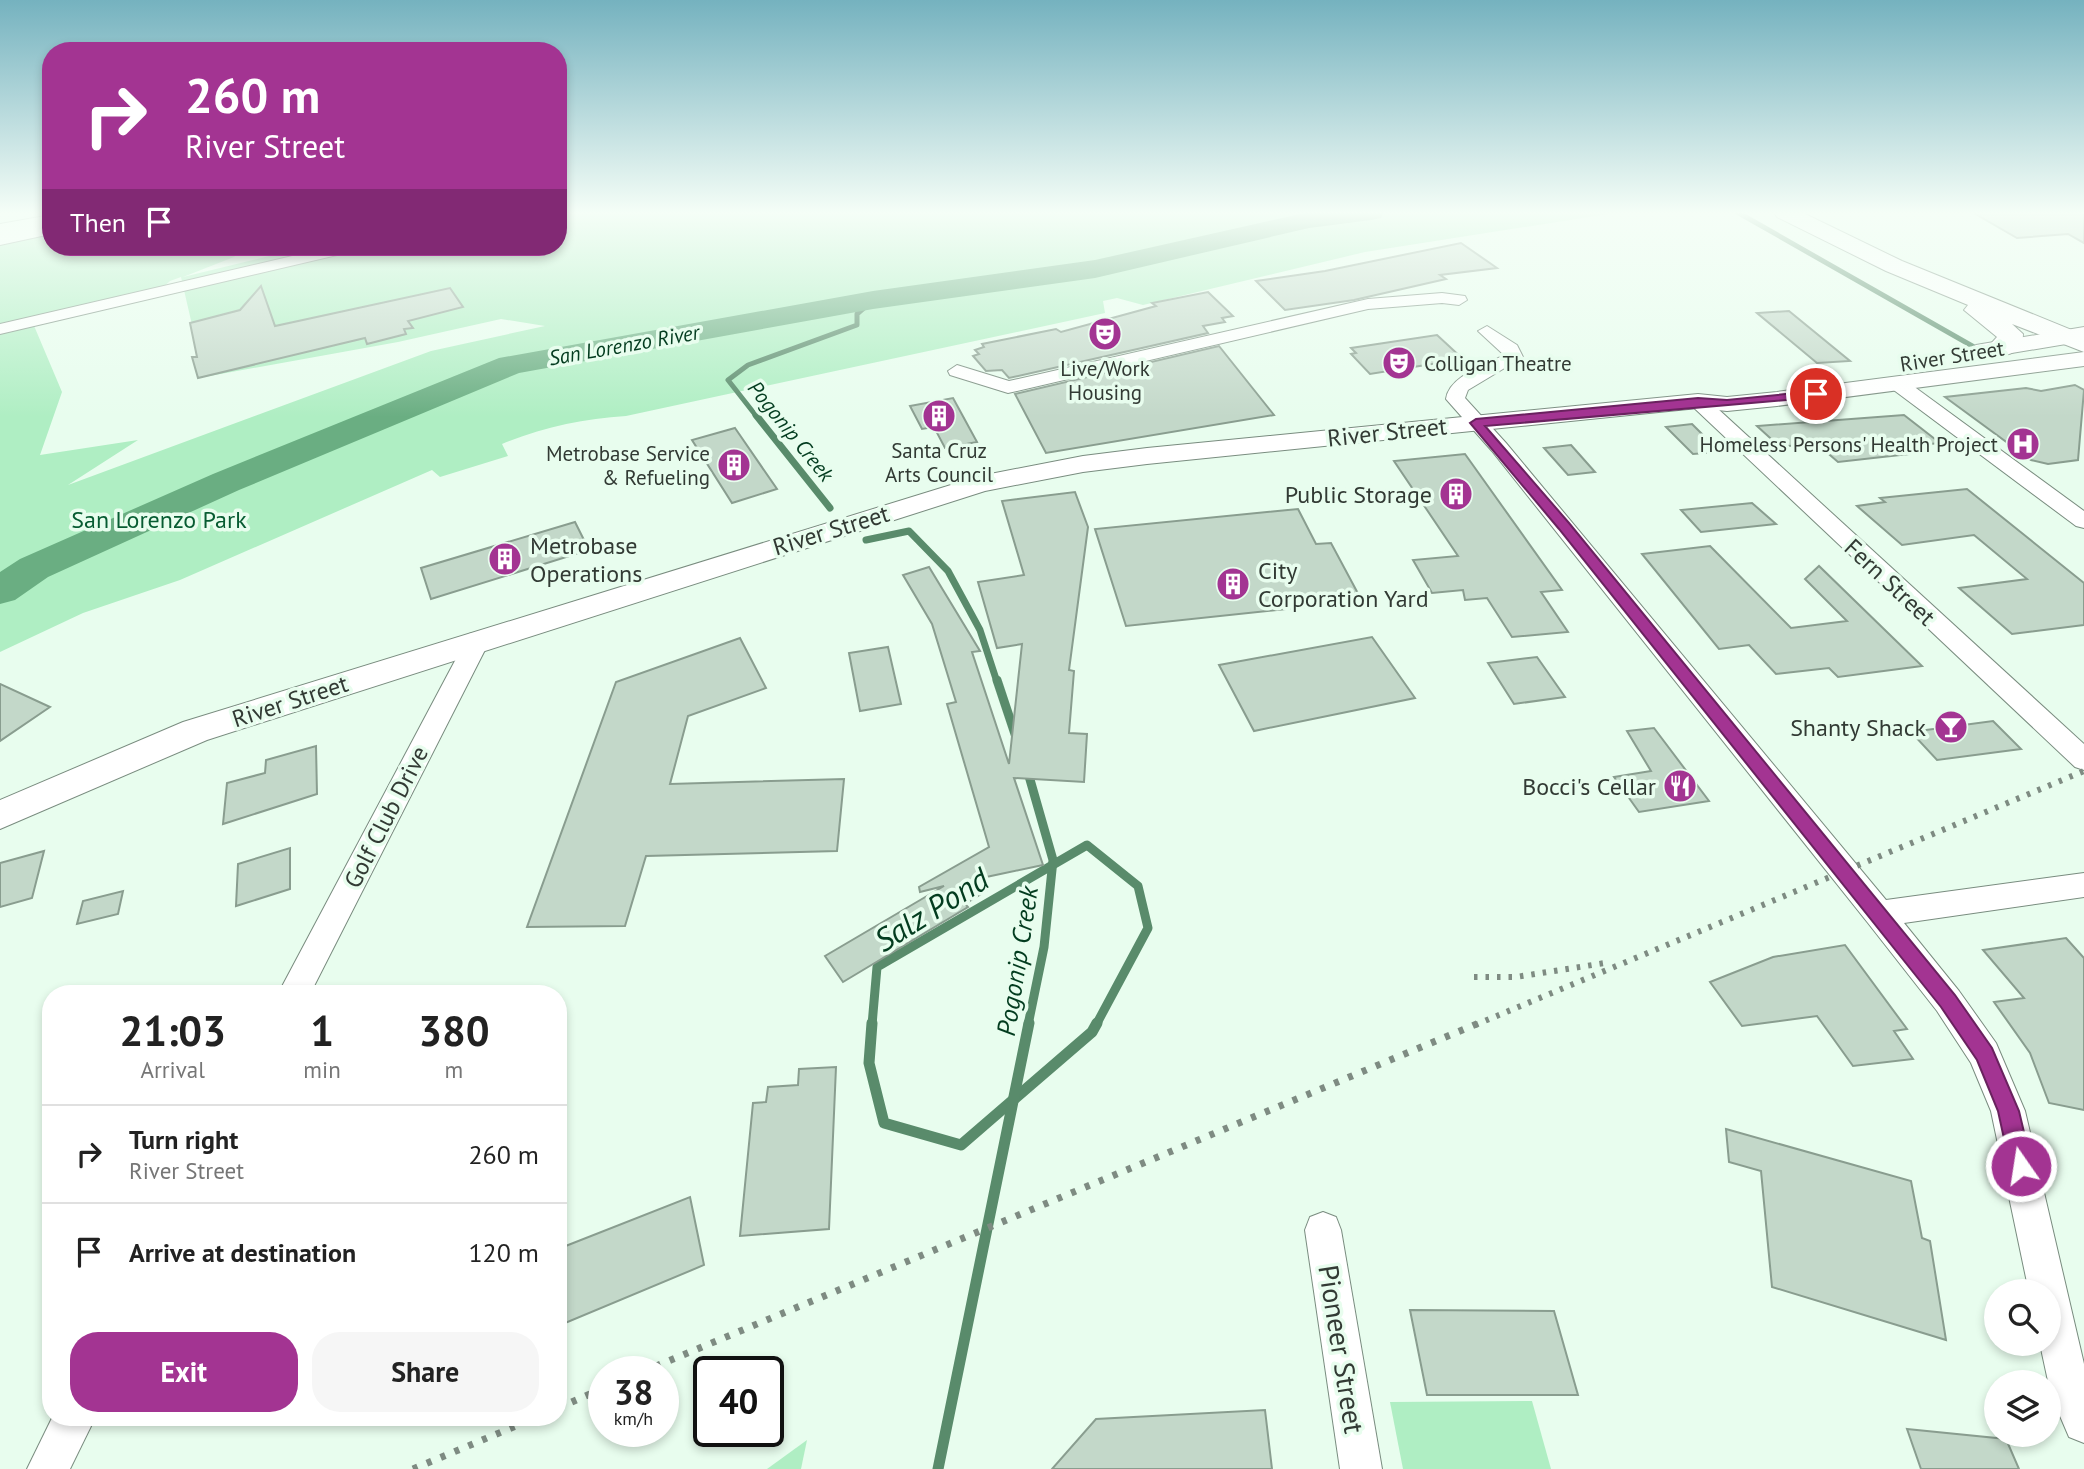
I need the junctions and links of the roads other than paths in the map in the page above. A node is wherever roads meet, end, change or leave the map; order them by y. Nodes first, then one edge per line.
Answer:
1 (207, 281) edge
2 (1927, 281) joint
3 (1987, 281) edge
4 (1459, 300) dead end
5 (2084, 319) edge
6 (0, 329) edge
7 (1487, 331) dead end
8 (2077, 338) edge
9 (2000, 348) junction
10 (2084, 359) edge
11 (957, 371) dead end
12 (1898, 384) junction
13 (1698, 401) junction
14 (1476, 423) junction
15 (2084, 521) edge
16 (478, 640) junction
17 (2084, 760) edge
18 (0, 815) edge
19 (2084, 885) edge
20 (1878, 914) junction
21 (299, 985) edge
22 (1322, 1230) dead end
23 (2046, 1279) edge
24 (2061, 1349) edge
25 (2084, 1422) edge
26 (71, 1426) edge
27 (48, 1469) edge
28 (1362, 1469) edge

1 - 6 street
2 - 8 highway
2 - 9 highway
3 - 5 highway
4 - 11 street
7 - 14 street
8 - 9 main road, River Street
9 - 13 main road, River Street
10 - 12 main road, River Street
12 - 13 main road, River Street
12 - 15 street
13 - 14 main road, River Street
13 - 17 street, Fern Street
14 - 16 main road, River Street
14 - 20 street
16 - 18 main road, River Street
16 - 21 street, Golf Club Drive
19 - 20 street
20 - 23 street
22 - 28 street, Pioneer Street
24 - 25 street
26 - 27 street

